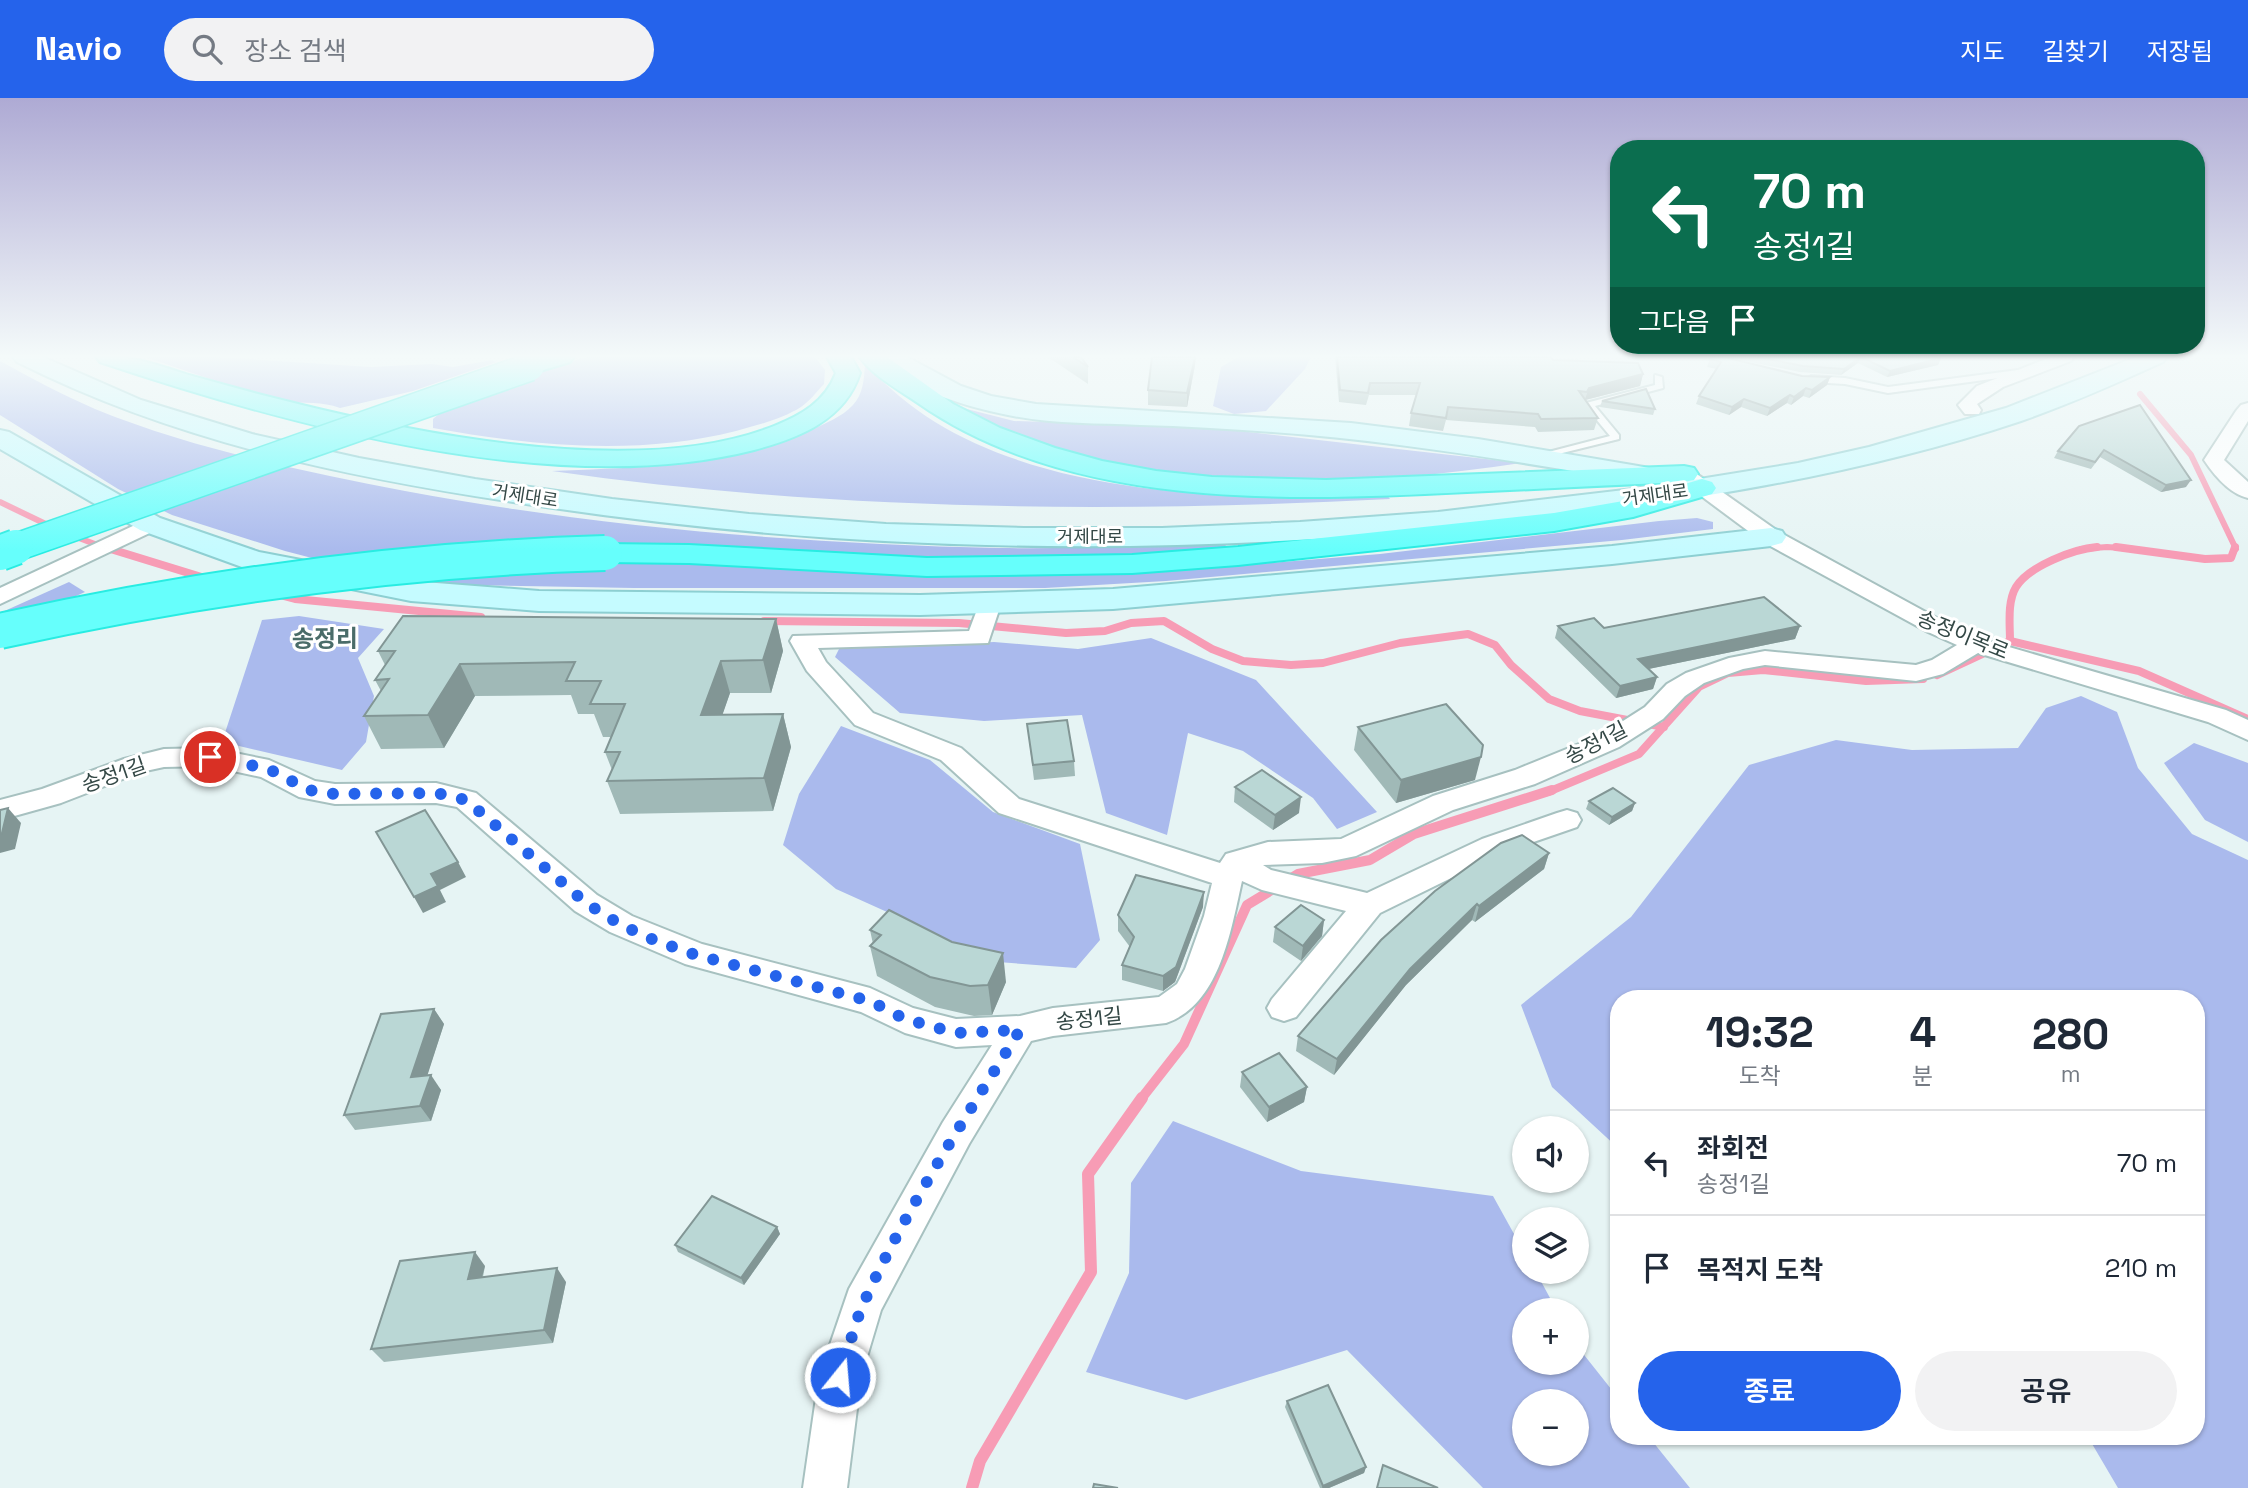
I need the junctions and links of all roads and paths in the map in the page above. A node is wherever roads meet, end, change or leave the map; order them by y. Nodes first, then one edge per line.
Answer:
1 (176, 422) edge
2 (241, 422) edge
3 (337, 422) edge
4 (351, 422) edge
5 (362, 422) edge
6 (803, 422) edge
7 (967, 422) edge
8 (1231, 422) edge
9 (1603, 422) edge
10 (1924, 422) edge
11 (1989, 422) edge
12 (2236, 422) edge
13 (0, 438) edge
14 (1534, 457) junction
15 (1644, 475) junction
16 (1693, 481) junction
17 (2248, 492) edge
18 (140, 530) junction
19 (1771, 537) junction
20 (0, 541) edge
21 (0, 553) edge
22 (0, 597) edge
23 (989, 604) junction
24 (0, 631) edge
25 (775, 640) edge
26 (802, 641) junction
27 (1976, 645) junction
28 (2248, 731) edge
29 (0, 810) edge
30 (1567, 820) dead end
31 (1232, 870) junction
32 (1369, 905) junction
33 (1284, 1008) dead end
34 (1020, 1030) junction
35 (825, 1488) edge

1 - 16 street, 거제대로
2 - 16 street, 거제대로
3 - 6 highway
4 - 20 highway
5 - 21 highway, bridge
7 - 15 highway
8 - 14 street
9 - 14 lane
10 - 16 street, 거제대로
11 - 16 street, 거제대로
12 - 17 street
13 - 18 street
14 - 15 street
15 - 16 highway
16 - 19 street, 송정이목로
16 - 24 highway, bridge
18 - 22 street
18 - 23 street
19 - 23 street
19 - 27 street, 송정이목로
23 - 26 street
25 - 26 street
26 - 31 street
27 - 28 street, 송정이목로
27 - 31 street, 송정1길
29 - 34 street, 송정1길
30 - 32 street
31 - 32 street
31 - 34 street, 송정1길
32 - 33 street
34 - 35 street

